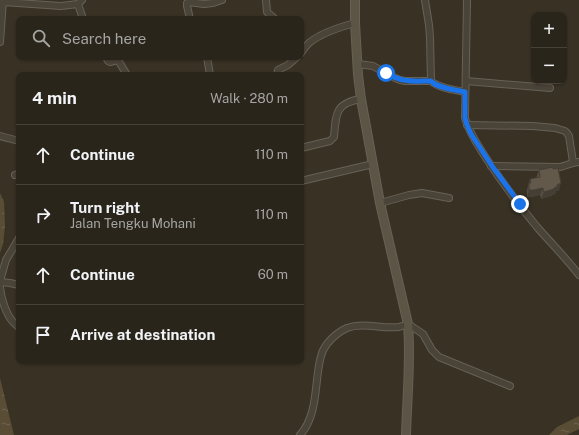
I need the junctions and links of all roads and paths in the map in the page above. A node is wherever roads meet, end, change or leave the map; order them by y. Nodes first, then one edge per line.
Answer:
1 (222, 0) edge
2 (266, 0) edge
3 (355, 0) edge
4 (425, 0) edge
5 (467, 0) edge
6 (3, 1) edge
7 (80, 2) edge
8 (82, 16) edge
9 (189, 16) edge
10 (272, 16) edge
11 (355, 23) junction
12 (0, 42) edge
13 (304, 49) edge
14 (108, 60) edge
15 (118, 60) edge
16 (118, 60) edge
17 (208, 60) edge
18 (292, 60) edge
19 (358, 64) junction
20 (125, 72) edge
21 (210, 72) edge
22 (278, 72) edge
23 (466, 80) junction
24 (431, 81) junction
25 (550, 88) dead end
26 (465, 92) junction
27 (361, 99) junction
28 (467, 125) junction
29 (0, 136) edge
30 (16, 140) edge
31 (304, 147) edge
32 (576, 162) edge
33 (373, 164) junction
34 (492, 166) junction
35 (304, 180) edge
36 (449, 198) dead end
37 (380, 203) junction
38 (16, 243) edge
39 (578, 273) edge
40 (0, 282) edge
41 (16, 284) edge
42 (0, 287) edge
43 (408, 324) junction
44 (16, 325) edge
45 (510, 386) dead end
46 (300, 435) edge
47 (406, 435) edge

1 - 9 street
2 - 10 street
3 - 11 street
4 - 24 street
5 - 23 street
6 - 7 street
6 - 12 street
7 - 8 street
11 - 13 street
11 - 19 street
14 - 16 street
15 - 20 street
17 - 21 street
18 - 22 street
19 - 24 street
19 - 27 street
23 - 25 street
23 - 26 street
24 - 26 street
26 - 28 street
27 - 31 street
27 - 33 street
28 - 32 street
28 - 34 street
29 - 30 street
32 - 34 street
33 - 35 street
33 - 37 street
34 - 39 street
36 - 37 street
37 - 43 street
38 - 40 street
40 - 41 street
42 - 44 street
43 - 45 street
43 - 46 street
43 - 47 street

